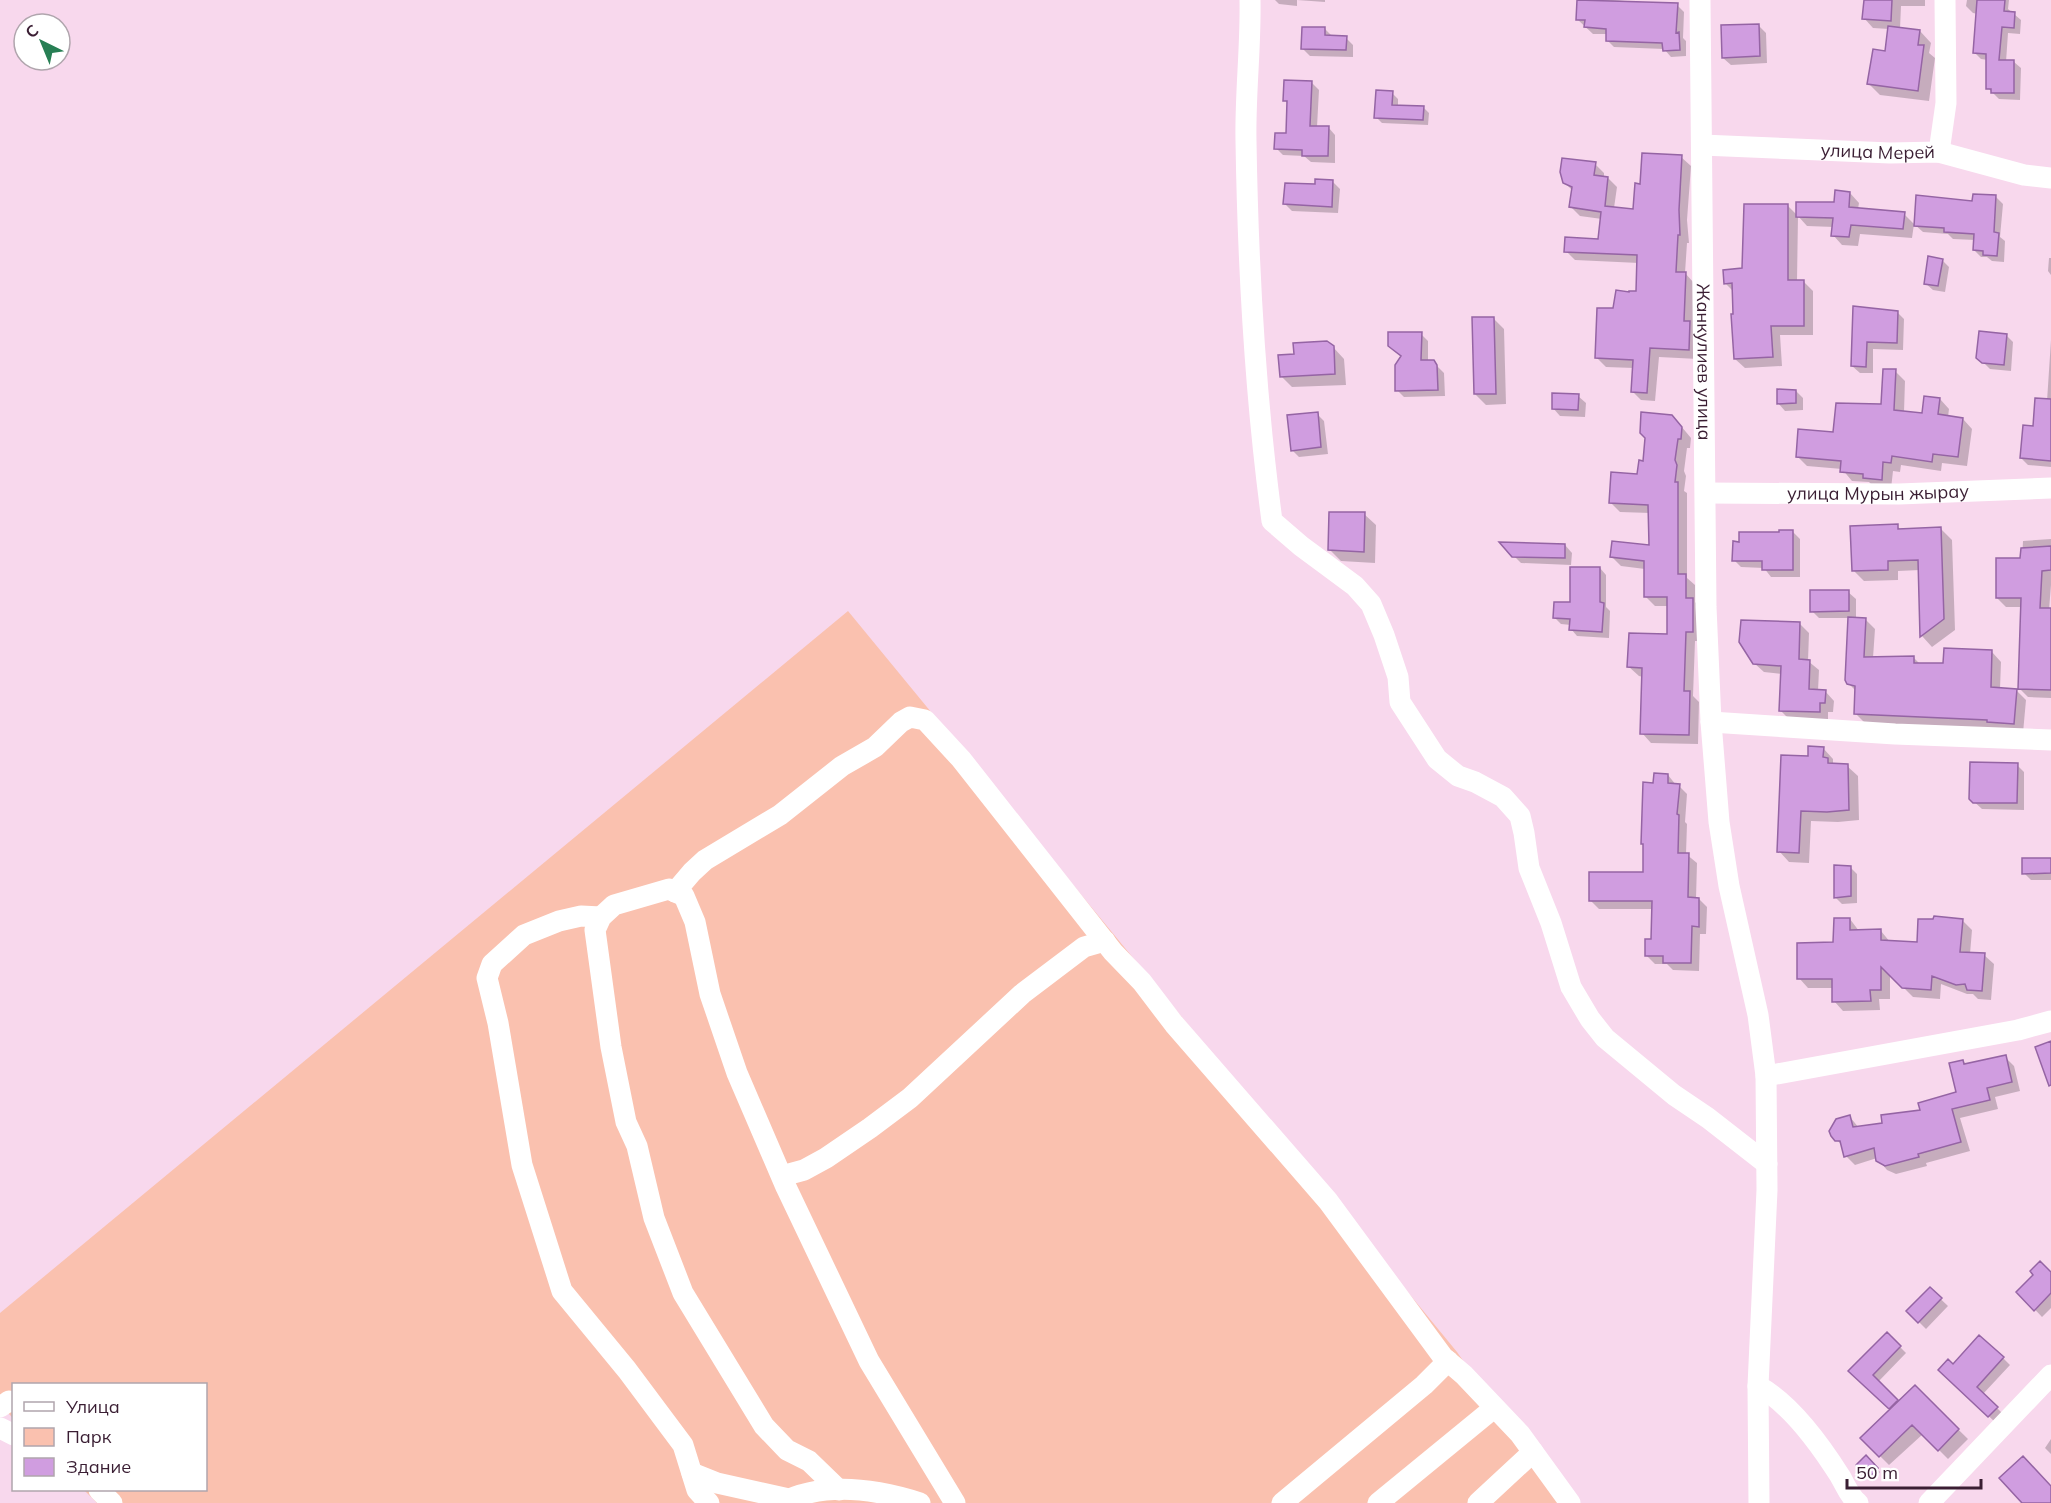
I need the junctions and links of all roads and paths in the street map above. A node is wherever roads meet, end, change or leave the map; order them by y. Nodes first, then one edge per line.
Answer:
1 (1250, 0) edge
2 (1700, 0) edge
3 (1944, 0) edge
4 (1702, 144) junction
5 (1939, 152) junction
6 (2051, 178) edge
7 (2051, 488) edge
8 (1706, 493) junction
9 (1711, 723) junction
10 (2051, 740) edge
11 (675, 892) junction
12 (601, 917) junction
13 (1105, 941) junction
14 (2051, 1021) edge
15 (1766, 1076) junction
16 (1767, 1164) junction
17 (782, 1176) junction
18 (1448, 1361) junction
19 (2051, 1375) edge
20 (1758, 1386) junction
21 (1494, 1408) junction
22 (1533, 1452) junction
23 (692, 1473) junction
24 (839, 1490) junction
25 (100, 1491) edge
26 (785, 1501) edge
27 (112, 1503) edge
28 (709, 1503) edge
29 (920, 1503) edge
30 (955, 1503) edge
31 (1282, 1503) edge
32 (1378, 1503) edge
33 (1478, 1503) edge
34 (1570, 1503) edge
35 (1759, 1503) edge
36 (1858, 1503) edge
37 (1929, 1503) edge

1 - 16 street
2 - 4 street, Жанкулиев улица
3 - 5 street
4 - 5 street, улица Мерей
4 - 8 street, Жанкулиев улица
5 - 6 street, улица Мерей
7 - 8 street, улица Мурын жырау
8 - 9 street, Жанкулиев улица
9 - 10 street
9 - 15 street, Жанкулиев улица
11 - 12 street
11 - 13 street
11 - 17 street
12 - 23 street
12 - 24 street
13 - 17 street
13 - 18 street
14 - 15 street
15 - 16 street, Жанкулиев улица
16 - 20 street, Жанкулиев улица
17 - 30 street
18 - 21 street
18 - 31 street
19 - 37 street
20 - 35 street, Жанкулиев улица
20 - 36 street
21 - 22 street
21 - 32 street
22 - 33 street
22 - 34 street
23 - 26 street
23 - 28 street
24 - 26 street
24 - 29 street
25 - 27 street

